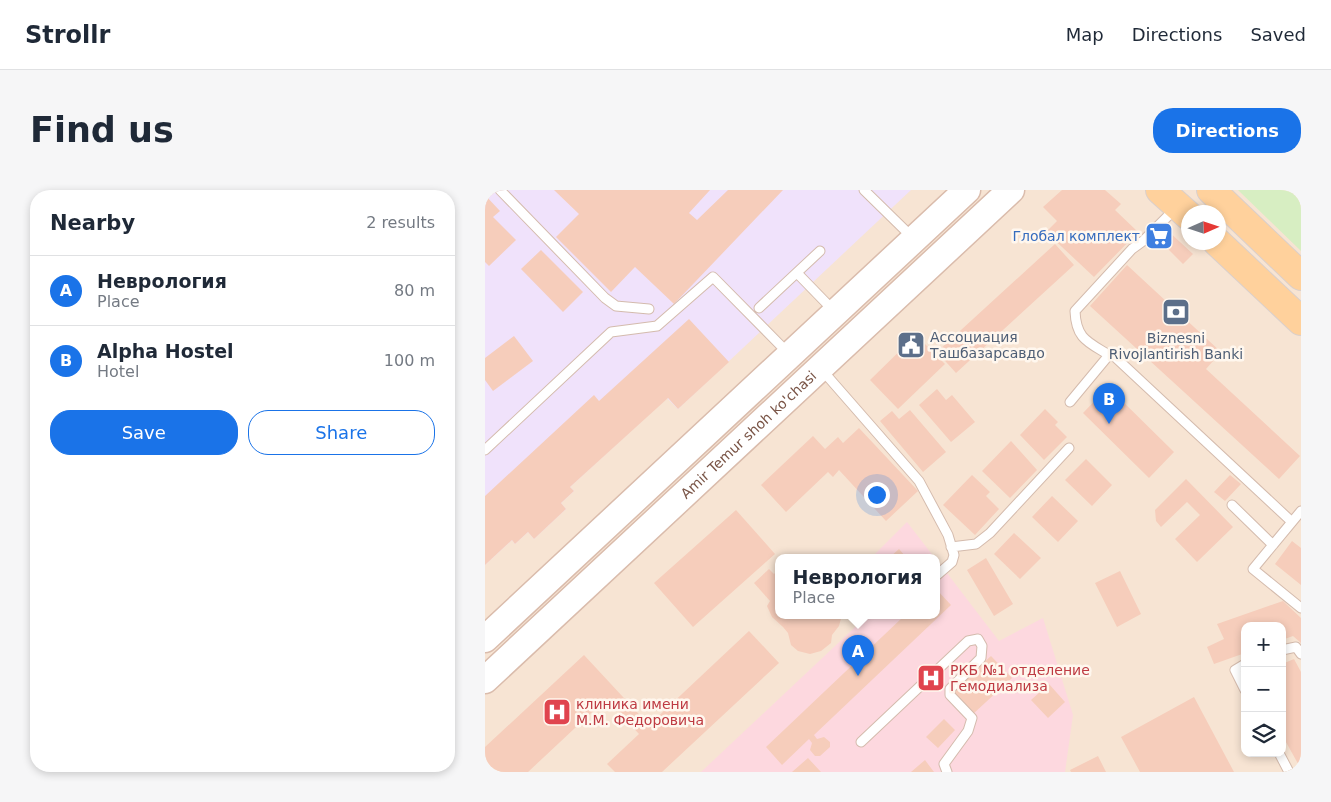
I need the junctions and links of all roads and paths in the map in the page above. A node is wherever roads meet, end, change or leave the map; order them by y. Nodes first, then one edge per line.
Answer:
1 (500, 190) edge
2 (864, 190) edge
3 (967, 190) edge
4 (1011, 190) edge
5 (1211, 190) edge
6 (1175, 204) edge
7 (913, 239) junction
8 (1226, 250) edge
9 (820, 251) dead end
10 (797, 272) junction
11 (1301, 276) edge
12 (759, 308) dead end
13 (649, 309) dead end
14 (835, 312) junction
15 (1301, 321) edge
16 (790, 355) junction
17 (1109, 355) junction
18 (820, 368) junction
19 (1070, 402) dead end
20 (1069, 448) dead end
21 (485, 450) edge
22 (1232, 505) dead end
23 (1301, 511) edge
24 (1292, 522) junction
25 (1273, 545) junction
26 (951, 547) junction
27 (940, 572) edge
28 (1301, 608) edge
29 (485, 638) edge
30 (1286, 649) edge
31 (1301, 654) edge
32 (1241, 666) edge
33 (485, 680) edge
34 (1241, 682) edge
35 (861, 742) dead end
36 (1281, 757) edge
37 (947, 772) edge
38 (1289, 772) edge

1 - 13 lane
2 - 7 lane
3 - 7 main road
4 - 18 main road, Amir Temur shoh ko'chasi
5 - 11 main road
6 - 17 lane
7 - 14 main road
8 - 15 main road
9 - 10 lane
10 - 12 lane
10 - 14 lane
14 - 16 main road
16 - 21 lane
16 - 29 main road
17 - 19 lane
17 - 24 lane
18 - 26 lane
18 - 33 main road, Amir Temur shoh ko'chasi
20 - 26 lane
22 - 25 lane
23 - 24 lane
24 - 25 lane
25 - 28 lane
26 - 27 lane
30 - 31 lane
32 - 34 lane
35 - 37 lane
36 - 38 lane

